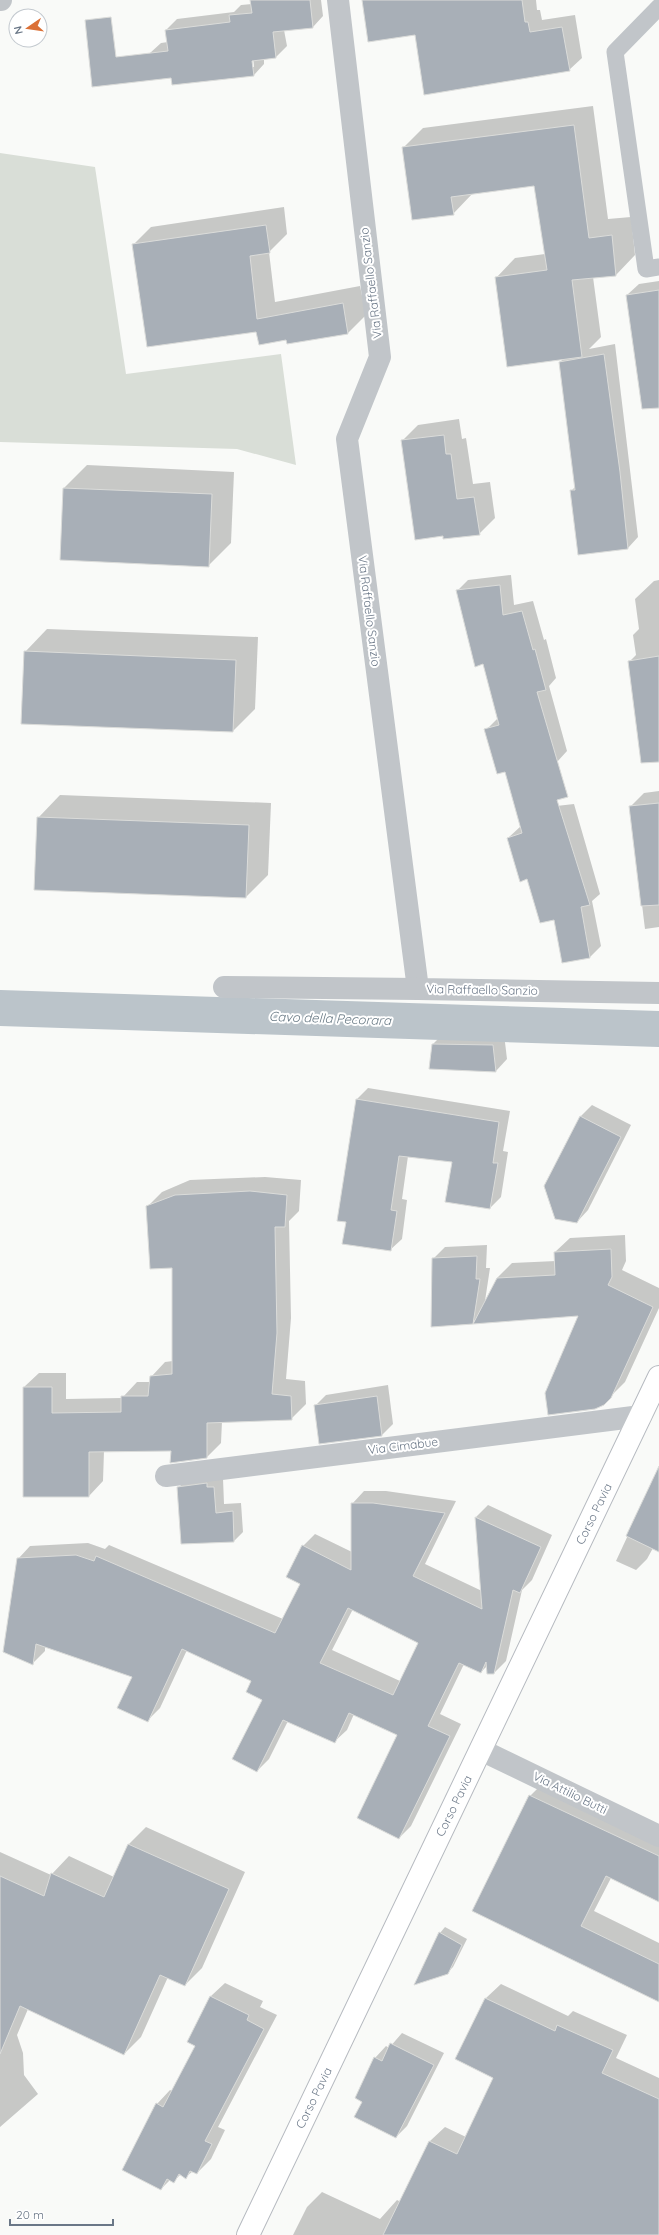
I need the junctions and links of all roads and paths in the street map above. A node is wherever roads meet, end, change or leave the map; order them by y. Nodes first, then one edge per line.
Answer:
1 (338, 0) edge
2 (659, 7) edge
3 (659, 267) edge
4 (224, 987) dead end
5 (418, 989) junction
6 (659, 993) edge
7 (659, 1377) edge
8 (641, 1416) junction
9 (166, 1476) dead end
10 (481, 1750) junction
11 (659, 1836) edge
12 (248, 2235) edge

1 - 5 street, Via Raffaello Sanzio
2 - 3 lane
4 - 5 street
5 - 6 street, Via Raffaello Sanzio
7 - 8 street, Corso Pavia
8 - 9 street, Via Cimabue
8 - 10 street, Corso Pavia
10 - 11 street, Via Attilio Butti
10 - 12 street, Corso Pavia

